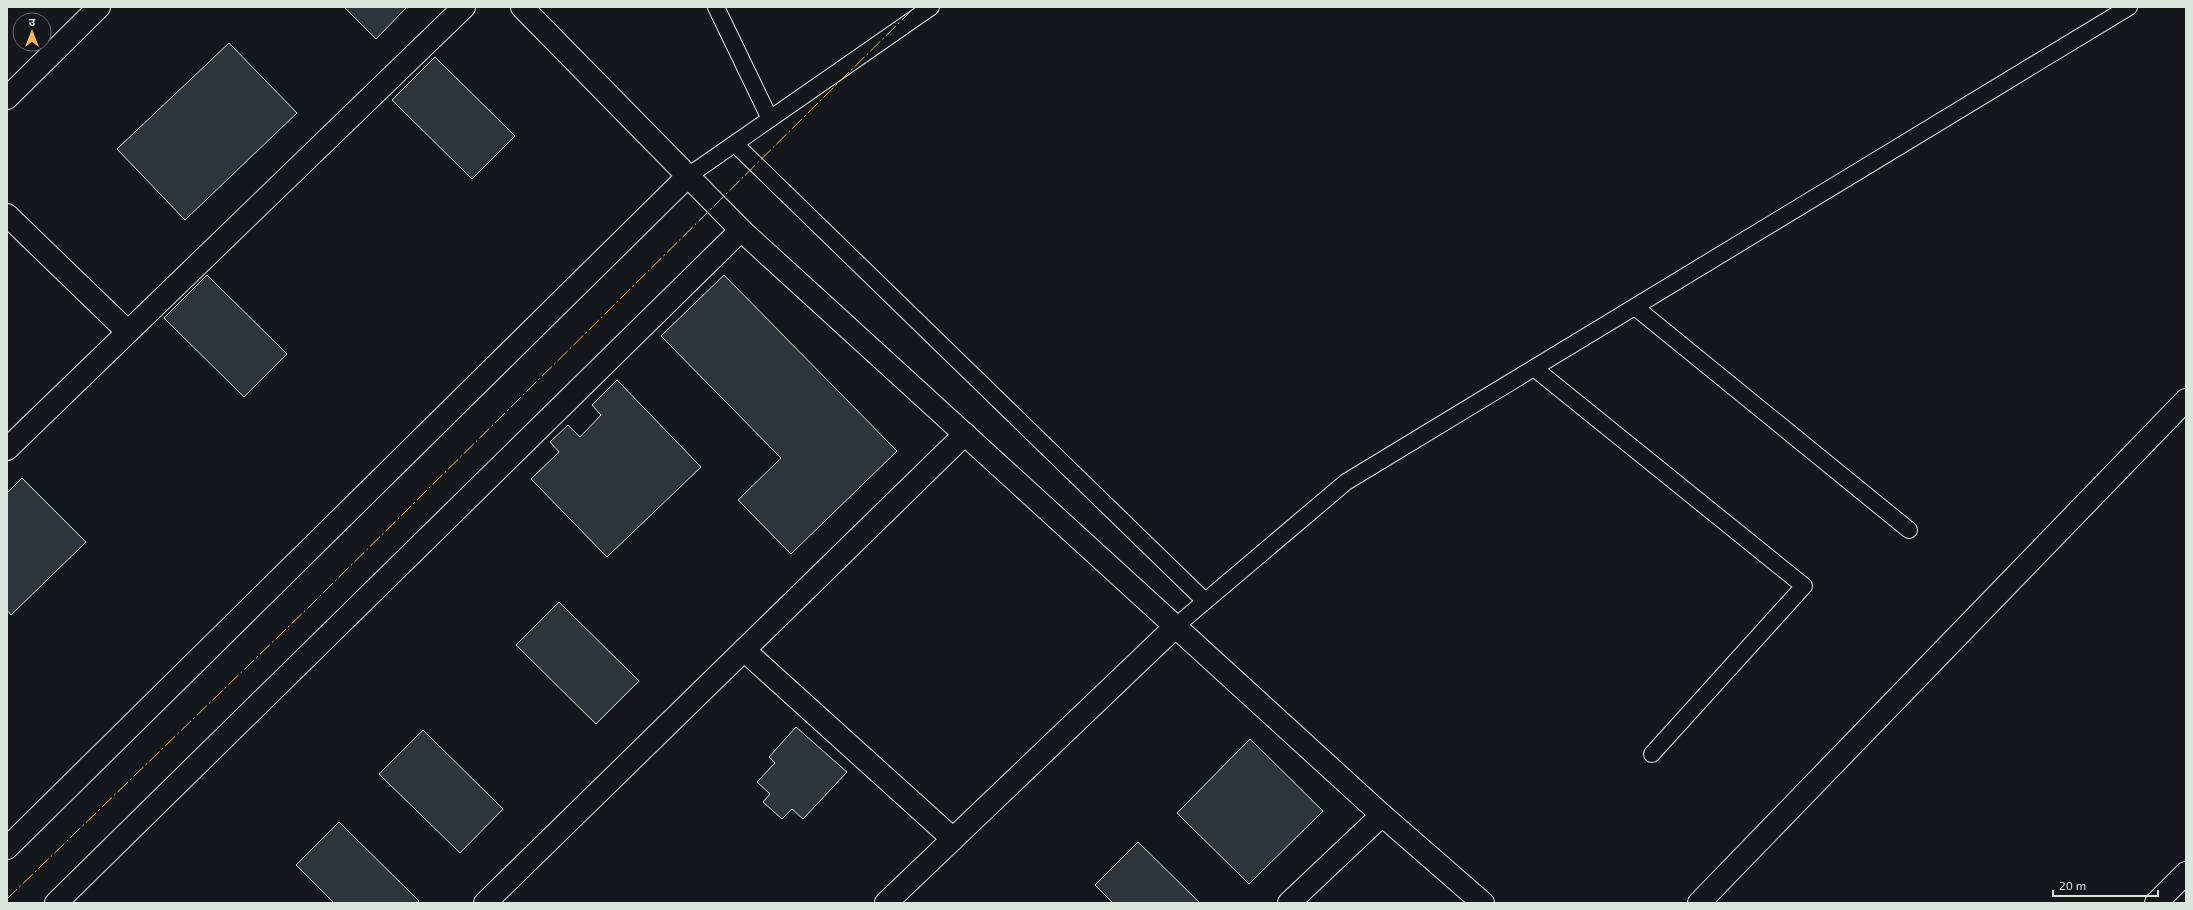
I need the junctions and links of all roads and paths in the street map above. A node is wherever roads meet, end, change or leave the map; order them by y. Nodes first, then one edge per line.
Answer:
1 (100, 7) edge
2 (464, 7) edge
3 (522, 7) edge
4 (716, 7) edge
5 (932, 7) edge
6 (2129, 7) edge
7 (7, 98) edge
8 (770, 119) junction
9 (735, 144) junction
10 (688, 176) junction
11 (7, 215) edge
12 (741, 230) junction
13 (1634, 307) junction
14 (128, 332) junction
15 (1534, 368) junction
16 (2186, 400) edge
17 (965, 434) junction
18 (7, 448) edge
19 (1909, 530) dead end
20 (1205, 601) junction
21 (1176, 626) junction
22 (744, 650) junction
23 (1652, 754) dead end
24 (1382, 815) junction
25 (953, 839) junction
26 (7, 848) edge
27 (2186, 873) edge
28 (56, 903) edge
29 (485, 903) edge
30 (886, 903) edge
31 (1289, 903) edge
32 (1482, 903) edge
33 (1699, 903) edge
34 (2156, 903) edge

1 - 7 street
2 - 14 street
3 - 10 street
4 - 8 lane
5 - 8 lane
6 - 13 lane
8 - 9 lane
9 - 10 lane
9 - 20 lane
10 - 12 street
10 - 26 street
11 - 14 street
12 - 17 street
12 - 28 street
13 - 15 lane
13 - 19 lane
14 - 18 street
15 - 20 lane
15 - 23 lane
16 - 33 street
17 - 21 street
17 - 22 street
20 - 21 lane
21 - 24 street
21 - 25 street
22 - 25 street
22 - 29 street
24 - 31 street
24 - 32 street
25 - 30 street
27 - 34 street

